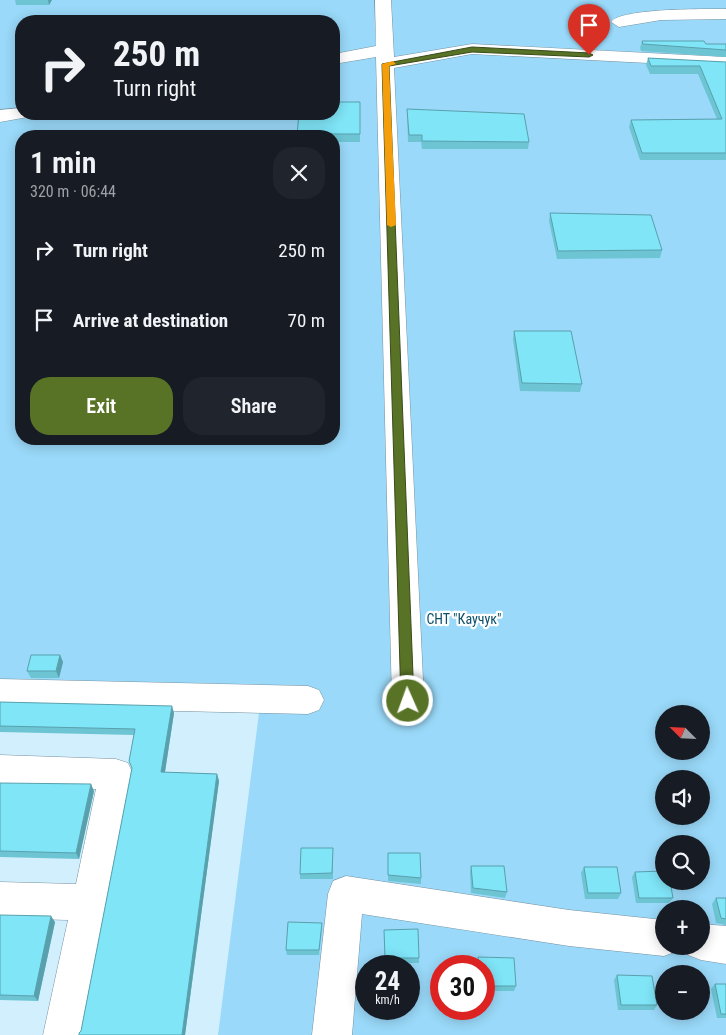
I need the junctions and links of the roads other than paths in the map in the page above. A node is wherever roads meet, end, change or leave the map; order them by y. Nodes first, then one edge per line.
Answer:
1 (383, 0) edge
2 (726, 14) edge
3 (619, 22) dead end
4 (385, 57) junction
5 (340, 58) edge
6 (726, 62) edge
7 (15, 114) edge
8 (0, 116) edge
9 (0, 693) edge
10 (308, 700) dead end
11 (408, 701) dead end
12 (0, 770) edge
13 (0, 900) edge
14 (90, 902) junction
15 (655, 937) edge
16 (710, 943) edge
17 (726, 944) edge
18 (63, 1035) edge
19 (332, 1035) edge

1 - 4 street
2 - 3 street
4 - 5 street
4 - 6 street
4 - 11 street
7 - 8 street
9 - 10 street
12 - 14 street
13 - 14 street
14 - 18 street
15 - 19 street
16 - 17 street

